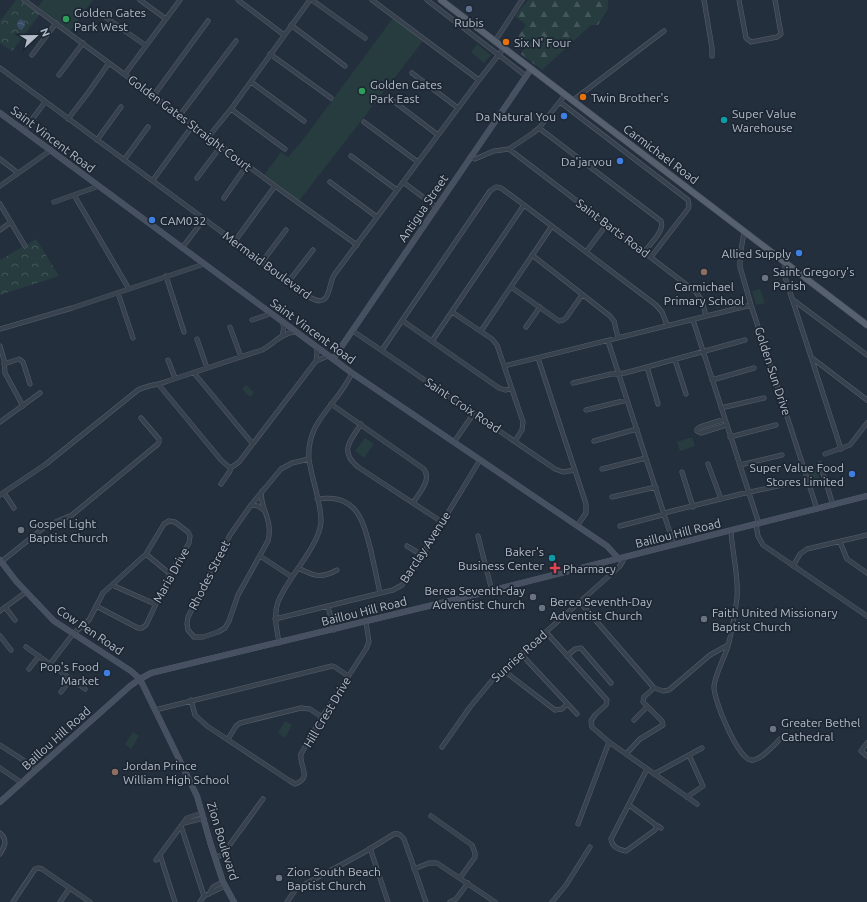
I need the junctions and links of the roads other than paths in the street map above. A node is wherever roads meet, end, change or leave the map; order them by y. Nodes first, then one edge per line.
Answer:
1 (24, 0) edge
2 (140, 0) edge
3 (180, 0) edge
4 (238, 0) edge
5 (311, 0) edge
6 (372, 0) edge
7 (427, 0) edge
8 (441, 0) edge
9 (522, 0) edge
10 (704, 0) edge
11 (739, 0) edge
12 (775, 0) edge
13 (98, 12) dead end
14 (166, 19) junction
15 (208, 21) dead end
16 (56, 22) junction
17 (291, 25) junction
18 (664, 31) dead end
19 (284, 35) junction
20 (365, 38) dead end
21 (236, 41) dead end
22 (495, 41) junction
23 (83, 43) junction
24 (145, 45) junction
25 (504, 48) junction
26 (270, 54) junction
27 (499, 54) junction
28 (32, 55) dead end
29 (712, 56) dead end
30 (109, 63) junction
31 (344, 66) dead end
32 (0, 68) edge
33 (531, 69) junction
34 (412, 72) dead end
35 (125, 74) junction
36 (58, 75) dead end
37 (526, 76) junction
38 (479, 80) junction
39 (251, 82) junction
40 (154, 95) junction
41 (565, 95) junction
42 (331, 98) dead end
43 (392, 100) dead end
44 (572, 101) junction
45 (45, 102) junction
46 (560, 102) junction
47 (121, 107) dead end
48 (458, 108) junction
49 (231, 109) junction
50 (0, 113) edge
51 (180, 115) junction
52 (68, 119) junction
53 (304, 121) dead end
54 (364, 122) dead end
55 (193, 125) junction
56 (148, 127) dead end
57 (539, 128) junction
58 (24, 130) junction
59 (438, 135) junction
60 (209, 136) junction
61 (97, 140) junction
62 (221, 146) junction
63 (510, 148) junction
64 (284, 149) dead end
65 (51, 150) junction
66 (351, 156) dead end
67 (470, 157) junction
68 (0, 159) edge
69 (124, 160) junction
70 (418, 162) junction
71 (247, 165) junction
72 (18, 173) junction
73 (197, 178) dead end
74 (153, 180) junction
75 (330, 182) dead end
76 (403, 182) junction
77 (0, 186) edge
78 (99, 186) junction
79 (275, 186) junction
80 (689, 189) junction
81 (397, 190) junction
82 (74, 195) junction
83 (684, 196) junction
84 (224, 198) dead end
85 (54, 202) dead end
86 (0, 204) edge
87 (524, 205) junction
88 (436, 207) junction
89 (377, 217) junction
90 (204, 219) junction
91 (11, 222) junction
92 (607, 224) junction
93 (552, 226) junction
94 (0, 230) edge
95 (286, 230) dead end
96 (744, 232) junction
97 (235, 241) junction
98 (357, 245) junction
99 (25, 246) dead end
100 (182, 248) junction
101 (313, 250) dead end
102 (586, 252) junction
103 (644, 252) junction
104 (532, 255) junction
105 (651, 257) junction
106 (262, 262) junction
107 (785, 262) junction
108 (204, 264) junction
109 (166, 276) junction
110 (289, 281) junction
111 (511, 287) junction
112 (129, 289) junction
113 (118, 293) junction
114 (582, 295) junction
115 (792, 298) junction
116 (751, 305) junction
117 (540, 307) junction
118 (269, 312) junction
119 (452, 312) junction
120 (706, 316) junction
121 (252, 320) dead end
122 (693, 320) junction
123 (402, 321) junction
124 (282, 322) junction
125 (667, 325) junction
126 (867, 325) edge
127 (230, 327) dead end
128 (526, 327) dead end
129 (0, 329) edge
130 (353, 331) junction
131 (481, 331) junction
132 (184, 332) dead end
133 (295, 332) junction
134 (282, 336) junction
135 (133, 338) dead end
136 (618, 338) junction
137 (197, 339) dead end
138 (745, 340) dead end
139 (432, 341) junction
140 (608, 341) junction
141 (0, 346) edge
142 (316, 347) junction
143 (382, 350) junction
144 (703, 352) junction
145 (867, 355) edge
146 (241, 357) junction
147 (331, 358) junction
148 (538, 358) junction
149 (812, 358) junction
150 (168, 360) dead end
151 (675, 360) junction
152 (316, 361) junction
153 (4, 364) junction
154 (504, 366) junction
155 (647, 367) junction
156 (207, 368) junction
157 (754, 368) dead end
158 (194, 372) junction
159 (352, 373) junction
160 (618, 373) junction
161 (175, 378) junction
162 (712, 380) junction
163 (574, 383) dead end
164 (30, 384) dead end
165 (159, 385) junction
166 (512, 389) junction
167 (40, 394) dead end
168 (686, 394) dead end
169 (764, 398) dead end
170 (627, 400) junction
171 (867, 400) edge
172 (331, 404) junction
173 (658, 404) dead end
174 (23, 406) junction
175 (721, 408) junction
176 (586, 410) dead end
177 (474, 413) junction
178 (141, 418) dead end
179 (725, 419) junction
180 (0, 422) edge
181 (867, 423) edge
182 (361, 424) junction
183 (726, 425) junction
184 (776, 425) dead end
185 (636, 429) junction
186 (730, 437) junction
187 (515, 440) junction
188 (594, 441) dead end
189 (454, 442) junction
190 (252, 443) junction
191 (841, 449) junction
192 (825, 454) dead end
193 (782, 455) dead end
194 (646, 458) junction
195 (309, 459) junction
196 (480, 460) junction
197 (708, 464) dead end
198 (820, 464) dead end
199 (740, 465) junction
200 (230, 468) junction
201 (575, 470) junction
202 (602, 470) dead end
203 (682, 472) dead end
204 (792, 483) dead end
205 (221, 484) dead end
206 (656, 487) junction
207 (262, 491) junction
208 (749, 493) junction
209 (2, 494) edge
210 (867, 496) edge
211 (612, 497) dead end
212 (317, 499) junction
213 (721, 499) junction
214 (413, 503) junction
215 (251, 505) junction
216 (833, 505) junction
217 (693, 507) junction
218 (14, 508) dead end
219 (818, 509) junction
220 (266, 511) junction
221 (665, 514) junction
222 (442, 522) junction
223 (757, 524) junction
224 (577, 526) junction
225 (620, 526) dead end
226 (731, 531) junction
227 (867, 535) edge
228 (478, 536) dead end
229 (840, 542) junction
230 (674, 545) junction
231 (407, 546) dead end
232 (146, 554) junction
233 (422, 555) junction
234 (260, 556) junction
235 (621, 558) junction
236 (1, 561) edge
237 (793, 566) junction
238 (298, 568) junction
239 (337, 570) dead end
240 (170, 574) junction
241 (867, 574) edge
242 (292, 577) junction
243 (112, 585) junction
244 (492, 591) junction
245 (26, 592) junction
246 (380, 593) junction
247 (579, 601) junction
248 (155, 604) junction
249 (96, 606) junction
250 (328, 606) junction
251 (5, 607) junction
252 (0, 611) edge
253 (867, 616) edge
254 (275, 618) junction
255 (15, 620) dead end
256 (366, 622) junction
257 (334, 630) junction
258 (546, 632) junction
259 (73, 634) junction
260 (0, 636) edge
261 (279, 643) junction
262 (728, 645) junction
263 (26, 646) dead end
264 (11, 650) dead end
265 (521, 654) junction
266 (39, 656) junction
267 (567, 656) junction
268 (50, 664) junction
269 (29, 669) dead end
270 (503, 670) junction
271 (348, 676) junction
272 (71, 679) junction
273 (140, 679) junction
274 (611, 683) dead end
275 (654, 688) junction
276 (85, 689) dead end
277 (61, 692) dead end
278 (191, 700) junction
279 (567, 704) junction
280 (647, 707) junction
281 (155, 710) junction
282 (577, 714) dead end
283 (322, 717) junction
284 (634, 720) dead end
285 (228, 739) junction
286 (780, 739) dead end
287 (609, 742) junction
288 (867, 742) edge
289 (0, 745) edge
290 (442, 747) dead end
291 (702, 748) dead end
292 (626, 754) junction
293 (689, 755) junction
294 (867, 756) edge
295 (0, 768) edge
296 (37, 769) junction
297 (647, 769) junction
298 (654, 774) junction
299 (22, 783) junction
300 (687, 797) junction
301 (263, 799) dead end
302 (0, 802) edge
303 (697, 804) dead end
304 (629, 805) junction
305 (203, 815) junction
306 (431, 816) dead end
307 (578, 824) dead end
308 (656, 824) junction
309 (182, 825) junction
310 (661, 828) dead end
311 (0, 833) edge
312 (590, 847) dead end
313 (370, 848) junction
314 (0, 854) edge
315 (160, 855) junction
316 (215, 858) junction
317 (156, 860) dead end
318 (414, 869) junction
319 (460, 878) junction
320 (468, 883) junction
321 (224, 884) junction
322 (69, 889) junction
323 (206, 895) junction
324 (13, 902) edge
325 (60, 902) edge
326 (90, 902) edge
327 (174, 902) edge
328 (200, 902) edge
329 (234, 902) edge
330 (288, 902) edge
331 (388, 902) edge
332 (426, 902) edge
333 (450, 902) edge
334 (495, 902) edge
335 (552, 902) edge

1 - 16 street, Golden Gates Straight Court
2 - 14 street
3 - 14 street
4 - 19 street
5 - 17 street
5 - 20 street
6 - 38 street
7 - 27 street
8 - 22 main road, Carmichael Road
9 - 22 street
10 - 29 street
11 - 12 street
13 - 24 street
14 - 24 street
15 - 40 street
16 - 23 street, Golden Gates Straight Court
16 - 28 street
17 - 19 street
17 - 31 street
18 - 44 street
19 - 26 street
21 - 51 street
22 - 25 main road, Carmichael Road
23 - 30 street, Golden Gates Straight Court
23 - 36 street
24 - 35 street
25 - 27 street, Mermaid Boulevard
25 - 33 main road, Carmichael Road
26 - 39 street
26 - 42 street
27 - 37 street
27 - 38 street, Mermaid Boulevard
30 - 35 street, Golden Gates Straight Court
30 - 52 street
32 - 45 street, Mermaid Boulevard
33 - 37 main road, Antigua Street
33 - 41 main road, Carmichael Road
34 - 48 street
35 - 40 street, Golden Gates Straight Court
37 - 67 main road, Antigua Street
38 - 48 street, Mermaid Boulevard
39 - 49 street
39 - 53 street
40 - 51 street, Golden Gates Straight Court
41 - 44 main road, Carmichael Road
41 - 46 street
43 - 59 street
44 - 80 main road, Carmichael Road
45 - 52 street, Mermaid Boulevard
45 - 58 street
46 - 57 street
46 - 83 street
47 - 61 street
48 - 59 street, Mermaid Boulevard
49 - 60 street
49 - 64 street
50 - 58 main road, Saint Vincent Road
51 - 55 street, Golden Gates Straight Court
52 - 61 street, Mermaid Boulevard
54 - 70 street
55 - 60 street, Golden Gates Straight Court
55 - 74 street
56 - 69 street
57 - 63 street
57 - 103 street
58 - 65 main road, Saint Vincent Road
59 - 70 street, Mermaid Boulevard
60 - 62 street, Golden Gates Straight Court
61 - 69 street, Mermaid Boulevard
62 - 71 street, Golden Gates Straight Court
62 - 73 street
63 - 67 street
63 - 92 street, Saint Barts Road
65 - 72 street
65 - 78 main road, Saint Vincent Road
66 - 81 street
67 - 88 main road, Antigua Street
68 - 72 street
69 - 74 street, Mermaid Boulevard
70 - 76 street, Mermaid Boulevard
71 - 79 street, Golden Gates Straight Court
71 - 84 street
72 - 77 street
74 - 90 street, Mermaid Boulevard
75 - 89 street
76 - 81 street, Mermaid Boulevard
76 - 88 street
78 - 82 street
78 - 100 main road, Saint Vincent Road
79 - 97 street
79 - 98 street, Golden Gates Straight Court
80 - 83 street
80 - 96 main road, Carmichael Road
81 - 89 street, Mermaid Boulevard
82 - 85 street
82 - 112 street
83 - 105 street
86 - 91 street
87 - 93 street
87 - 119 street
87 - 123 street
88 - 130 main road, Antigua Street
89 - 98 street, Mermaid Boulevard
90 - 97 street, Mermaid Boulevard
90 - 100 street
91 - 94 street
91 - 99 street
92 - 102 street
92 - 103 street, Saint Barts Road
93 - 102 street
93 - 104 street
95 - 106 street
96 - 107 main road, Carmichael Road
96 - 116 street, Golden Sun Drive
97 - 106 street, Mermaid Boulevard
98 - 110 street, Mermaid Boulevard
100 - 108 main road, Saint Vincent Road
101 - 110 street
102 - 125 street
103 - 105 street, Saint Barts Road
104 - 111 street
104 - 114 street
105 - 120 street, Saint Barts Road
106 - 110 street, Mermaid Boulevard
107 - 115 street
107 - 126 main road, Carmichael Road
108 - 109 street
108 - 118 main road, Saint Vincent Road
109 - 112 street
109 - 132 street
111 - 117 street
111 - 131 street
112 - 113 street
113 - 129 street
113 - 135 street
114 - 117 street
114 - 136 street
115 - 145 street
115 - 149 street
116 - 120 street
116 - 219 street, Golden Sun Drive
117 - 128 street
118 - 121 street
118 - 124 main road, Saint Vincent Road
119 - 131 street
119 - 139 street
120 - 122 street
122 - 125 street
122 - 144 street
123 - 139 street
123 - 143 street
124 - 133 main road, Saint Vincent Road
124 - 134 street
125 - 136 street
127 - 146 street
130 - 143 street, Saint Croix Road
130 - 147 main road, Antigua Street
131 - 154 street
133 - 134 street
133 - 142 main road, Saint Vincent Road
134 - 146 street
136 - 140 street
137 - 156 street
138 - 144 street
139 - 166 street
140 - 148 street
140 - 160 street
141 - 153 street
142 - 147 main road, Saint Vincent Road
142 - 152 street
143 - 177 street, Saint Croix Road
144 - 151 street
144 - 162 street
146 - 156 street
147 - 152 street
147 - 159 main road, Saint Vincent Road
148 - 154 street
148 - 201 street
149 - 171 street
149 - 191 street
150 - 161 street
151 - 155 street
151 - 168 street
152 - 190 street
153 - 164 street
153 - 174 street
154 - 166 street
155 - 160 street
155 - 173 street
156 - 158 street
157 - 162 street
158 - 161 street
158 - 190 street
159 - 172 street
159 - 189 main road, Saint Vincent Road
160 - 163 street
160 - 170 street
161 - 165 street
162 - 175 street
165 - 200 street
165 - 209 street
166 - 187 street
167 - 174 street
169 - 175 street
170 - 176 street
170 - 185 street
172 - 182 street
172 - 195 street
174 - 180 street
175 - 179 street
177 - 187 street, Saint Croix Road
177 - 189 street
178 - 236 street
179 - 183 street
179 - 183 street
181 - 191 street
182 - 214 street
182 - 214 street
183 - 186 street
184 - 186 street
185 - 188 street
185 - 194 street
186 - 199 street
187 - 201 street, Saint Croix Road
189 - 196 main road, Saint Vincent Road
190 - 200 street
191 - 192 street
193 - 199 street
194 - 202 street
194 - 206 street
195 - 207 street, Rhodes Street
195 - 212 street
196 - 222 street, Barclay Avenue
196 - 224 main road, Saint Vincent Road
197 - 213 street
198 - 216 street
199 - 208 street
200 - 205 street
201 - 224 street
203 - 217 street
204 - 208 street
206 - 211 street
206 - 221 street
207 - 215 street, Rhodes Street
207 - 220 street, Rhodes Street
208 - 213 street
208 - 223 street
209 - 218 street
210 - 216 main road, Baillou Hill Road
212 - 238 street
212 - 246 street
213 - 217 street
214 - 222 street
215 - 220 street
215 - 234 street, Rhodes Street
216 - 219 main road, Baillou Hill Road
217 - 221 street
219 - 223 main road, Baillou Hill Road
220 - 234 street, Rhodes Street
221 - 225 street
221 - 230 street
222 - 233 street, Barclay Avenue
223 - 226 main road, Baillou Hill Road
223 - 237 street
224 - 235 main road, Saint Vincent Road
226 - 230 main road, Baillou Hill Road
226 - 262 street
227 - 229 street
228 - 244 street
229 - 237 street
229 - 241 street
230 - 235 main road, Baillou Hill Road
231 - 233 street
232 - 240 street
232 - 240 street, Maria Drive
232 - 243 street, Maria Drive
233 - 246 street, Barclay Avenue
234 - 242 street
235 - 244 main road, Baillou Hill Road
235 - 247 street, Sunrise Road
236 - 245 main road, Cow Pen Road
237 - 253 street
238 - 239 street
238 - 242 street
240 - 248 street, Maria Drive
242 - 254 street
243 - 248 street
243 - 249 street, Maria Drive
244 - 256 main road, Baillou Hill Road
245 - 251 street
245 - 259 main road, Cow Pen Road
246 - 250 street, Barclay Avenue
247 - 258 street, Sunrise Road
247 - 275 street
248 - 249 street, Maria Drive
249 - 259 street, Maria Drive
250 - 254 street, Barclay Avenue
250 - 257 street
251 - 252 street
251 - 255 street
254 - 261 street
256 - 257 main road, Baillou Hill Road
256 - 271 street, Hill Crest Drive
257 - 261 main road, Baillou Hill Road
258 - 265 street, Sunrise Road
258 - 267 street
259 - 268 street, Maria Drive
259 - 273 main road, Cow Pen Road
260 - 264 street
261 - 273 main road, Baillou Hill Road
262 - 275 street
262 - 286 street
263 - 266 street
265 - 270 street, Sunrise Road
265 - 279 street
266 - 268 street
266 - 269 street
267 - 274 street
267 - 287 street
268 - 272 street
270 - 279 street
270 - 290 street, Sunrise Road
271 - 278 street
271 - 283 street, Hill Crest Drive
272 - 276 street
272 - 277 street
273 - 281 main road, Zion Boulevard
273 - 296 main road, Baillou Hill Road
275 - 280 street
278 - 281 street
278 - 285 street, Hill Crest Drive
279 - 282 street
280 - 284 street
280 - 292 street
281 - 305 main road, Zion Boulevard
283 - 285 street
283 - 285 street, Hill Crest Drive
287 - 292 street
287 - 307 street
288 - 294 street
289 - 296 street
291 - 293 street
292 - 297 street
293 - 298 street
293 - 300 street
295 - 299 street
296 - 299 main road, Baillou Hill Road
297 - 298 street
297 - 304 street
298 - 300 street
299 - 302 main road, Baillou Hill Road
300 - 303 street
301 - 316 street
304 - 308 street
304 - 308 street
305 - 309 street
305 - 316 main road, Zion Boulevard
306 - 319 street
308 - 310 street
309 - 315 street
309 - 323 street
311 - 314 street
312 - 335 street
313 - 318 street
313 - 330 street
313 - 331 street
315 - 317 street
315 - 327 street
316 - 321 main road, Zion Boulevard
318 - 319 street
318 - 332 street
319 - 320 street
320 - 333 street
320 - 334 street
321 - 323 street
321 - 329 main road, Zion Boulevard
322 - 324 street
322 - 325 street
322 - 326 street
323 - 328 street

